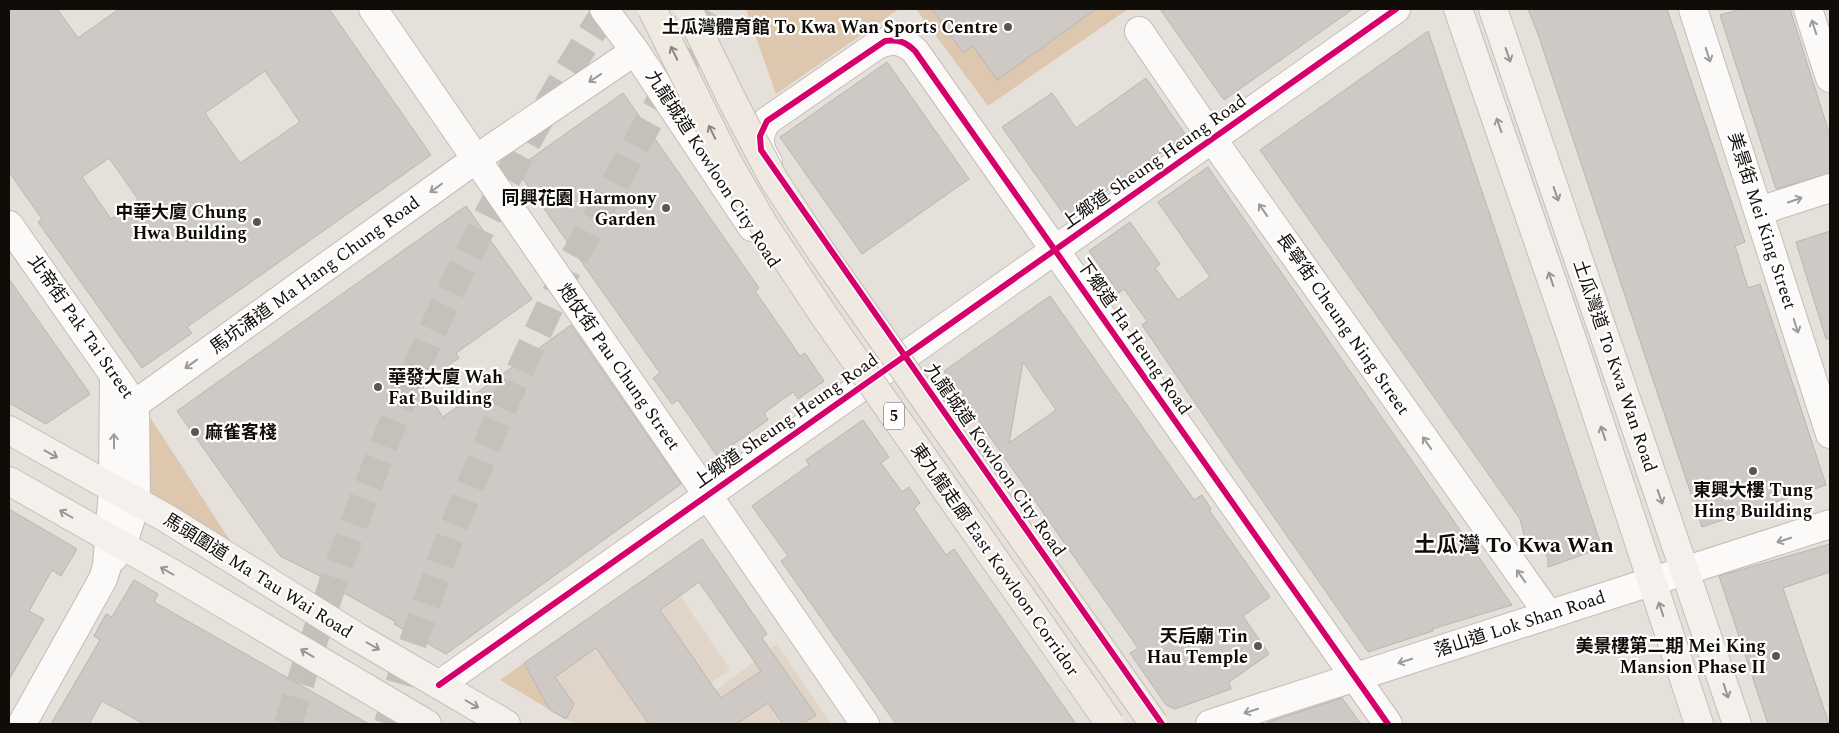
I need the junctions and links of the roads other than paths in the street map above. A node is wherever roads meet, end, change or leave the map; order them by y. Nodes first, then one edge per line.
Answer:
1 (372, 9) edge
2 (604, 9) edge
3 (652, 9) edge
4 (688, 9) edge
5 (1396, 9) edge
6 (1458, 9) edge
7 (1493, 9) edge
8 (1693, 9) edge
9 (1808, 9) edge
10 (1139, 31) dead end
11 (636, 51) junction
12 (1830, 78) edge
13 (760, 136) joint
14 (1212, 138) junction
15 (476, 159) junction
16 (1830, 188) edge
17 (1759, 211) junction
18 (9, 225) edge
19 (1054, 250) junction
20 (904, 356) junction
21 (114, 376) junction
22 (859, 388) junction
23 (136, 404) junction
24 (9, 430) edge
25 (1830, 434) edge
26 (9, 481) edge
27 (708, 495) junction
28 (125, 496) junction
29 (1830, 524) edge
30 (113, 550) junction
31 (1686, 572) junction
32 (1651, 581) junction
33 (1549, 615) junction
34 (1355, 678) junction
35 (438, 684) junction
36 (22, 724) edge
37 (427, 724) edge
38 (506, 724) edge
39 (865, 724) edge
40 (1094, 724) edge
41 (1110, 724) edge
42 (1154, 724) edge
43 (1162, 724) edge
44 (1210, 724) edge
45 (1388, 724) edge
46 (1699, 724) edge
47 (1737, 724) edge

1 - 15 street, 炮仗街 Pau Chung Street
2 - 11 street, 九龍城道 Kowloon City Road
41 -> 3 highway, 東九龍走廊 East Kowloon Corridor / 5, bridge
4 - 42 highway, 東九龍走廊 East Kowloon Corridor / 5, bridge
5 - 14 street, 上鄉道 Sheung Heung Road
32 -> 6 main road, 土瓜灣道 To Kwa Wan Road
7 -> 31 main road, 土瓜灣道 To Kwa Wan Road
8 -> 17 street, 美景街 Mei King Street
12 -> 9 street
10 - 14 street, 長寧街 Cheung Ning Street
11 -> 15 street, 馬坑涌道 Ma Hang Chung Road
11 - 22 street, 九龍城道 Kowloon City Road
13 - 19 street, 下鄉道 Ha Heung Road
13 - 20 street, 九龍城道 Kowloon City Road
14 - 19 street, 上鄉道 Sheung Heung Road
33 -> 14 street, 長寧街 Cheung Ning Street
15 -> 23 street, 馬坑涌道 Ma Hang Chung Road
15 - 27 street, 炮仗街 Pau Chung Street
17 -> 16 street
17 -> 25 street, 美景街 Mei King Street
18 - 21 street, 北帝街 Pak Tai Street
19 - 20 street, 上鄉道 Sheung Heung Road
19 - 34 street, 下鄉道 Ha Heung Road
20 - 22 street, 上鄉道 Sheung Heung Road
20 - 43 street, 九龍城道 Kowloon City Road
21 - 23 street, 北帝街 Pak Tai Street
28 -> 21 street
22 - 27 street, 上鄉道 Sheung Heung Road
22 - 40 street, 九龍城道 Kowloon City Road
23 - 28 street
24 -> 28 main road, 馬頭圍道 Ma Tau Wai Road
30 -> 26 main road
27 - 35 street, 上鄉道 Sheung Heung Road
27 - 39 street, 炮仗街 Pau Chung Street
28 - 30 street
28 -> 35 main road, 馬頭圍道 Ma Tau Wai Road
29 -> 31 street, 落山道 Lok Shan Road
30 - 36 street
37 -> 30 main road
31 - 32 street, 落山道 Lok Shan Road
31 -> 47 main road, 土瓜灣道 To Kwa Wan Road
32 - 33 street, 落山道 Lok Shan Road
46 -> 32 main road, 土瓜灣道 To Kwa Wan Road
33 -> 34 street, 落山道 Lok Shan Road
34 -> 44 street, 落山道 Lok Shan Road
34 - 45 street, 下鄉道 Ha Heung Road
35 -> 38 main road, 馬頭圍道 Ma Tau Wai Road

